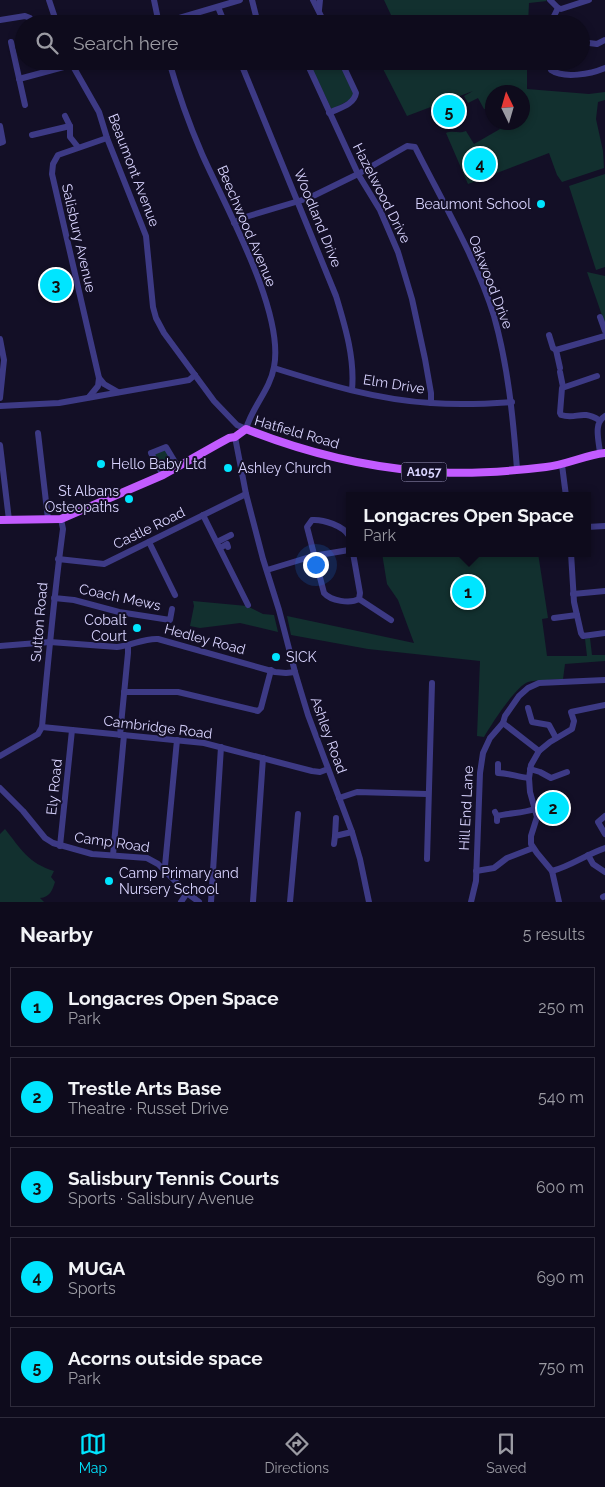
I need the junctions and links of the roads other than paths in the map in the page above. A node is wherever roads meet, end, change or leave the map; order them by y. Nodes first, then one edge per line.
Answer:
1 (49, 0) edge
2 (154, 0) edge
3 (240, 0) edge
4 (252, 0) edge
5 (313, 0) edge
6 (320, 0) edge
7 (550, 0) edge
8 (589, 0) edge
9 (218, 7) junction
10 (558, 8) junction
11 (318, 10) junction
12 (54, 15) edge
13 (157, 15) edge
14 (190, 15) edge
15 (221, 15) edge
16 (256, 15) edge
17 (320, 15) edge
18 (554, 15) edge
19 (15, 18) edge
20 (0, 20) edge
21 (605, 40) edge
22 (11, 42) dead end
23 (590, 43) edge
24 (15, 60) edge
25 (605, 68) edge
26 (17, 70) edge
27 (53, 70) edge
28 (74, 70) edge
29 (172, 70) edge
30 (244, 70) edge
31 (310, 70) edge
32 (346, 70) edge
33 (551, 70) edge
34 (48, 72) joint
35 (19, 79) junction
36 (25, 105) dead end
37 (329, 113) junction
38 (65, 116) dead end
39 (0, 126) edge
40 (70, 126) junction
41 (32, 134) dead end
42 (70, 137) junction
43 (107, 138) junction
44 (3, 143) edge
45 (78, 147) junction
46 (68, 151) junction
47 (358, 174) junction
48 (299, 202) junction
49 (234, 222) junction
50 (600, 317) dead end
51 (605, 332) edge
52 (549, 335) dead end
53 (605, 336) edge
54 (0, 338) edge
55 (556, 350) junction
56 (2, 356) edge
57 (274, 368) junction
58 (195, 375) junction
59 (597, 376) dead end
60 (99, 378) junction
61 (563, 387) junction
62 (352, 390) junction
63 (118, 392) junction
64 (89, 397) junction
65 (0, 398) edge
66 (512, 402) junction
67 (431, 403) junction
68 (0, 406) edge
69 (602, 418) edge
70 (247, 425) junction
71 (38, 433) dead end
72 (235, 437) junction
73 (0, 445) edge
74 (603, 453) edge
75 (562, 464) junction
76 (178, 467) junction
77 (517, 469) junction
78 (163, 475) junction
79 (566, 492) edge
80 (246, 494) junction
81 (204, 515) junction
82 (61, 518) junction
83 (48, 519) junction
84 (0, 520) edge
85 (9, 520) junction
86 (605, 526) edge
87 (591, 527) edge
88 (346, 533) edge
89 (231, 535) dead end
90 (149, 542) junction
91 (218, 545) junction
92 (228, 547) dead end
93 (346, 550) edge
94 (313, 556) junction
95 (354, 557) edge
96 (571, 557) edge
97 (58, 558) junction
98 (267, 570) junction
99 (605, 591) edge
100 (573, 594) junction
101 (175, 595) dead end
102 (54, 598) junction
103 (359, 598) junction
104 (248, 605) dead end
105 (172, 609) dead end
106 (577, 615) junction
107 (554, 618) dead end
108 (391, 620) dead end
109 (605, 633) edge
110 (50, 642) junction
111 (0, 646) edge
112 (128, 646) junction
113 (271, 670) junction
114 (295, 672) junction
115 (605, 680) edge
116 (432, 683) dead end
117 (124, 692) junction
118 (567, 704) dead end
119 (605, 705) edge
120 (528, 708) dead end
121 (570, 712) junction
122 (503, 723) junction
123 (42, 727) junction
124 (72, 730) junction
125 (122, 735) junction
126 (556, 738) junction
127 (177, 740) junction
128 (221, 748) junction
129 (539, 751) junction
130 (0, 756) edge
131 (263, 758) junction
132 (498, 764) dead end
133 (328, 769) junction
134 (530, 769) junction
135 (567, 772) dead end
136 (528, 778) junction
137 (0, 788) edge
138 (428, 794) junction
139 (339, 798) junction
140 (535, 809) junction
141 (298, 814) dead end
142 (496, 816) dead end
143 (605, 816) edge
144 (336, 818) dead end
145 (352, 832) junction
146 (605, 834) edge
147 (335, 836) junction
148 (334, 844) dead end
149 (60, 846) junction
150 (533, 848) junction
151 (605, 848) edge
152 (588, 854) junction
153 (113, 855) junction
154 (426, 859) dead end
155 (162, 869) junction
156 (476, 871) junction
157 (552, 871) junction
158 (605, 872) edge
159 (188, 893) junction
160 (181, 902) edge
161 (199, 902) edge
162 (211, 902) edge
163 (253, 902) edge
164 (290, 902) edge
165 (369, 902) edge
166 (470, 902) edge
167 (558, 902) edge

1 - 12 street
2 - 13 street
3 - 9 street
4 - 16 street
5 - 11 street
6 - 11 street
7 - 10 street
8 - 10 street
9 - 14 street
9 - 15 street
10 - 18 street
11 - 17 street
19 - 20 street
21 - 23 street
22 - 24 street
25 - 33 street
26 - 35 street
27 - 34 street
28 - 43 street, Beaumont Avenue
29 - 49 street, Beechwood Avenue
30 - 48 street, Woodland Drive
31 - 37 street, Hazelwood Drive
32 - 37 street
34 - 35 street
35 - 36 street
37 - 47 street, Hazelwood Drive
38 - 40 street
39 - 44 street
40 - 41 street
40 - 42 street
42 - 45 street
42 - 46 street
43 - 45 street, Salisbury Avenue
43 - 58 street, Beaumont Avenue
45 - 46 street, Salisbury Avenue
46 - 60 street, Salisbury Avenue
47 - 48 street
47 - 66 street, Oakwood Drive
47 - 67 street, Hazelwood Drive
48 - 49 street
48 - 62 street, Woodland Drive
49 - 57 street, Beechwood Avenue
50 - 51 street
52 - 55 street
53 - 55 street
54 - 56 street
55 - 61 street
56 - 65 street
57 - 62 street, Elm Drive
57 - 70 street, Beechwood Avenue
58 - 63 street
58 - 70 street, Beaumont Avenue
59 - 61 street
60 - 63 street
60 - 64 street
61 - 69 street
62 - 67 street, Elm Drive
63 - 64 street
64 - 68 street
66 - 67 street, Elm Drive
66 - 77 street, Oakwood Drive
69 - 74 street
70 - 72 main road, Hatfield Road
70 - 77 main road, Hatfield Road / A1057
71 - 83 street
72 - 76 main road, Hatfield Road
72 - 80 street, Ashley Road
73 - 85 street
74 - 75 main road, Hatfield Road / A1057
75 - 77 main road, Hatfield Road / A1057
75 - 79 street
76 - 78 main road, Hatfield Road
76 - 78 street
78 - 82 main road, Hatfield Road
80 - 81 street, Castle Road
80 - 98 street, Ashley Road
81 - 90 street, Castle Road
81 - 91 street
82 - 83 main road, Hatfield Road
82 - 97 street, Sutton Road
83 - 85 main road, Hatfield Road
84 - 85 main road, Hatfield Road
86 - 87 street
88 - 94 street
89 - 91 street
90 - 97 street, Castle Road
90 - 101 street
91 - 92 street
91 - 104 street
93 - 94 street
94 - 98 street
94 - 103 street
95 - 103 street
96 - 100 street
97 - 102 street, Sutton Road
98 - 114 street, Ashley Road
99 - 100 street
100 - 106 street
102 - 105 street, Coach Mews
102 - 110 street, Sutton Road
103 - 108 street
106 - 107 street
106 - 109 street
110 - 111 street, Hedley Road
110 - 112 street, Hedley Road
110 - 123 street, Sutton Road
112 - 113 street, Hedley Road
112 - 117 street
113 - 114 street, Hedley Road
113 - 117 street
114 - 133 street, Ashley Road
115 - 122 street, Hill End Lane
116 - 138 street
117 - 125 street
118 - 121 street
119 - 121 street
120 - 126 street
121 - 126 street
122 - 129 street
122 - 156 street, Hill End Lane
123 - 124 street, Cambridge Road
123 - 130 street
124 - 125 street, Cambridge Road
124 - 149 street, Ely Road
125 - 127 street, Cambridge Road
125 - 153 street
126 - 129 street
127 - 128 street, Cambridge Road
127 - 155 street
128 - 131 street, Cambridge Road
128 - 162 street
129 - 134 street
131 - 133 street, Cambridge Road
131 - 163 street
132 - 136 street
133 - 139 street, Ashley Road
134 - 135 street
134 - 136 street
136 - 140 street
137 - 149 street, Camp Road
138 - 139 street
138 - 154 street
139 - 145 street, Ashley Road
140 - 142 street
140 - 150 street
141 - 164 street
143 - 146 street
144 - 147 street
145 - 147 street
145 - 165 street, Ashley Road
147 - 148 street
149 - 153 street, Camp Road
150 - 156 street
150 - 157 street
151 - 152 street
152 - 157 street
152 - 158 street
153 - 155 street, Camp Road
155 - 159 street, Camp Road
156 - 166 street, Hill End Lane
157 - 167 street
159 - 160 street
159 - 161 street, Camp Road

